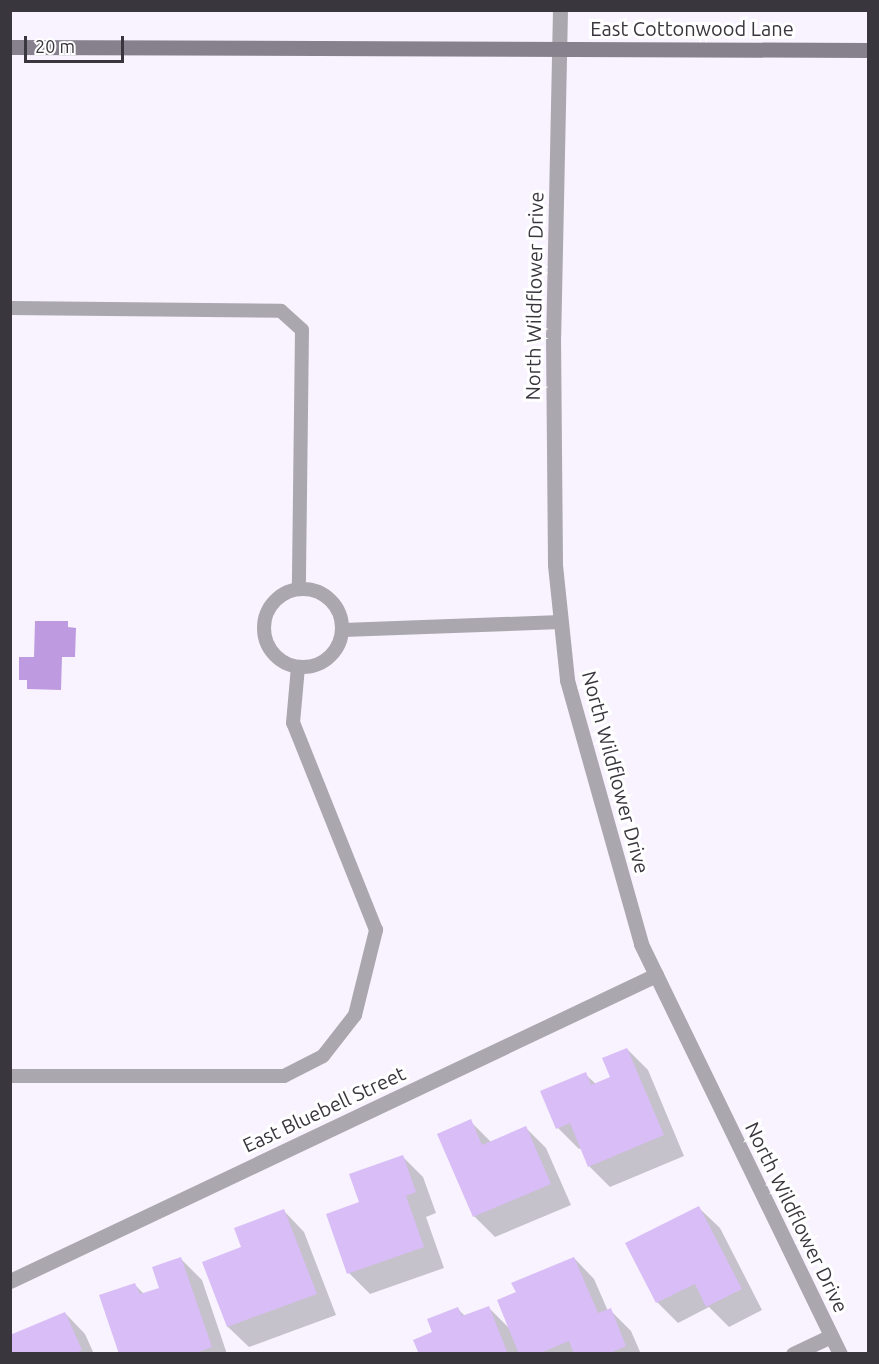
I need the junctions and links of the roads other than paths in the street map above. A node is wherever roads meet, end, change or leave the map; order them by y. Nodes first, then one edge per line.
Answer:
1 (560, 10) edge
2 (10, 47) edge
3 (560, 48) junction
4 (868, 50) edge
5 (10, 308) edge
6 (299, 590) junction
7 (561, 622) junction
8 (343, 630) junction
9 (298, 667) junction
10 (656, 975) junction
11 (10, 1076) edge
12 (10, 1281) edge
13 (831, 1336) junction
14 (793, 1353) edge
15 (840, 1353) edge

1 - 3 street, North Wildflower Drive
2 - 3 main road, East Cottonwood Lane
3 - 4 main road, East Cottonwood Lane
3 - 7 street, North Wildflower Drive
5 - 6 lane
6 - 8 lane
6 - 9 lane
7 - 8 lane
7 - 10 street, North Wildflower Drive
8 - 9 lane
9 - 11 lane
10 - 12 street, East Bluebell Street
10 - 13 street, North Wildflower Drive
13 - 14 street
13 - 15 street, North Wildflower Drive

